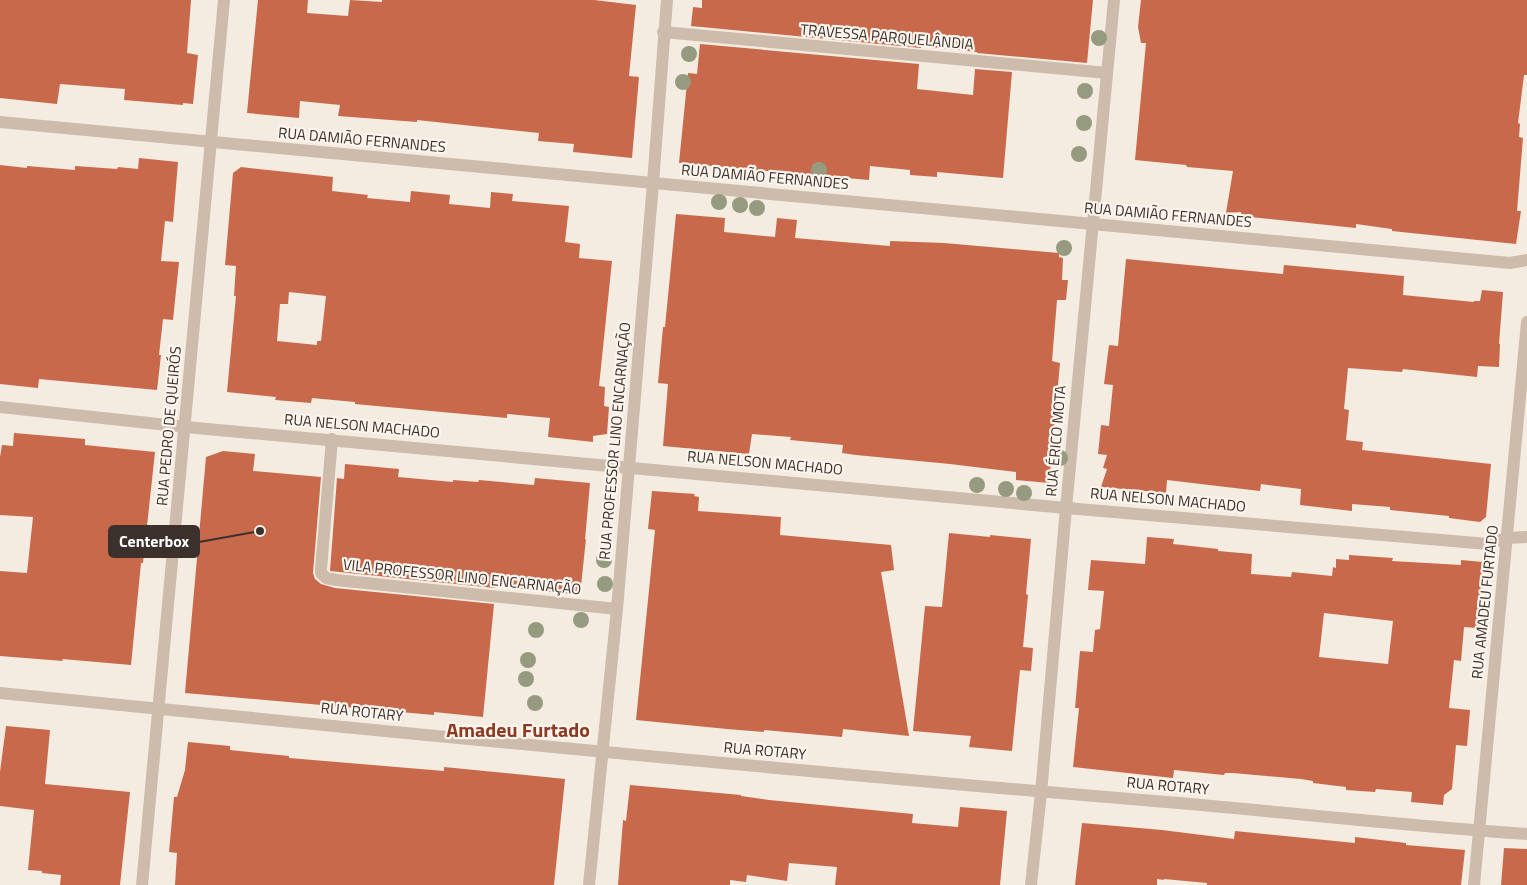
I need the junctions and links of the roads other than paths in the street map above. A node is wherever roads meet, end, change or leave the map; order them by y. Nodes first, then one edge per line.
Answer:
1 (224, 0) edge
2 (667, 0) edge
3 (1114, 0) edge
4 (664, 32) junction
5 (1107, 73) junction
6 (0, 122) edge
7 (211, 142) junction
8 (653, 183) junction
9 (1092, 224) junction
10 (1527, 260) edge
11 (1527, 322) edge
12 (0, 407) edge
13 (186, 426) junction
14 (332, 440) junction
15 (629, 467) junction
16 (1066, 508) junction
17 (1527, 537) edge
18 (1507, 538) junction
19 (617, 609) junction
20 (0, 693) edge
21 (158, 709) junction
22 (603, 752) junction
23 (1042, 793) junction
24 (1479, 831) junction
25 (1527, 834) edge
26 (142, 885) edge
27 (589, 885) edge
28 (1031, 885) edge
29 (1474, 885) edge

1 - 7 street, RUA PEDRO DE QUEIRÓS
2 - 4 street, RUA PROFESSOR LINO ENCARNAÇÃO
3 - 5 street, RUA ÉRICO MOTA
4 - 5 street, TRAVESSA PARQUELÂNDIA
4 - 8 street, RUA PROFESSOR LINO ENCARNAÇÃO
5 - 9 street, RUA ÉRICO MOTA
6 - 7 street, RUA DAMIÃO FERNANDES
7 - 8 street, RUA DAMIÃO FERNANDES
7 - 13 street, RUA PEDRO DE QUEIRÓS
8 - 9 street, RUA DAMIÃO FERNANDES
8 - 15 street, RUA PROFESSOR LINO ENCARNAÇÃO
9 - 10 street, RUA DAMIÃO FERNANDES
9 - 16 street, RUA ÉRICO MOTA
11 - 18 street, RUA AMADEU FURTADO
12 - 13 street, RUA NELSON MACHADO
13 - 14 street, RUA NELSON MACHADO
13 - 21 street, RUA PEDRO DE QUEIRÓS
14 - 15 street, RUA NELSON MACHADO
14 - 19 street, VILA PROFESSOR LINO ENCARNAÇÃO
15 - 16 street, RUA NELSON MACHADO
15 - 19 street, RUA PROFESSOR LINO ENCARNAÇÃO
16 - 18 street, RUA NELSON MACHADO
16 - 23 street, RUA ÉRICO MOTA
17 - 18 street, RUA NELSON MACHADO
18 - 24 street, RUA AMADEU FURTADO
19 - 22 street, RUA PROFESSOR LINO ENCARNAÇÃO
20 - 21 street, RUA ROTARY
21 - 22 street, RUA ROTARY
21 - 26 street, RUA PEDRO DE QUEIRÓS
22 - 23 street, RUA ROTARY
22 - 27 street, RUA PROFESSOR LINO ENCARNAÇÃO
23 - 24 street, RUA ROTARY
23 - 28 street, RUA ÉRICO MOTA
24 - 25 street, RUA ROTARY
24 - 29 street, RUA AMADEU FURTADO

